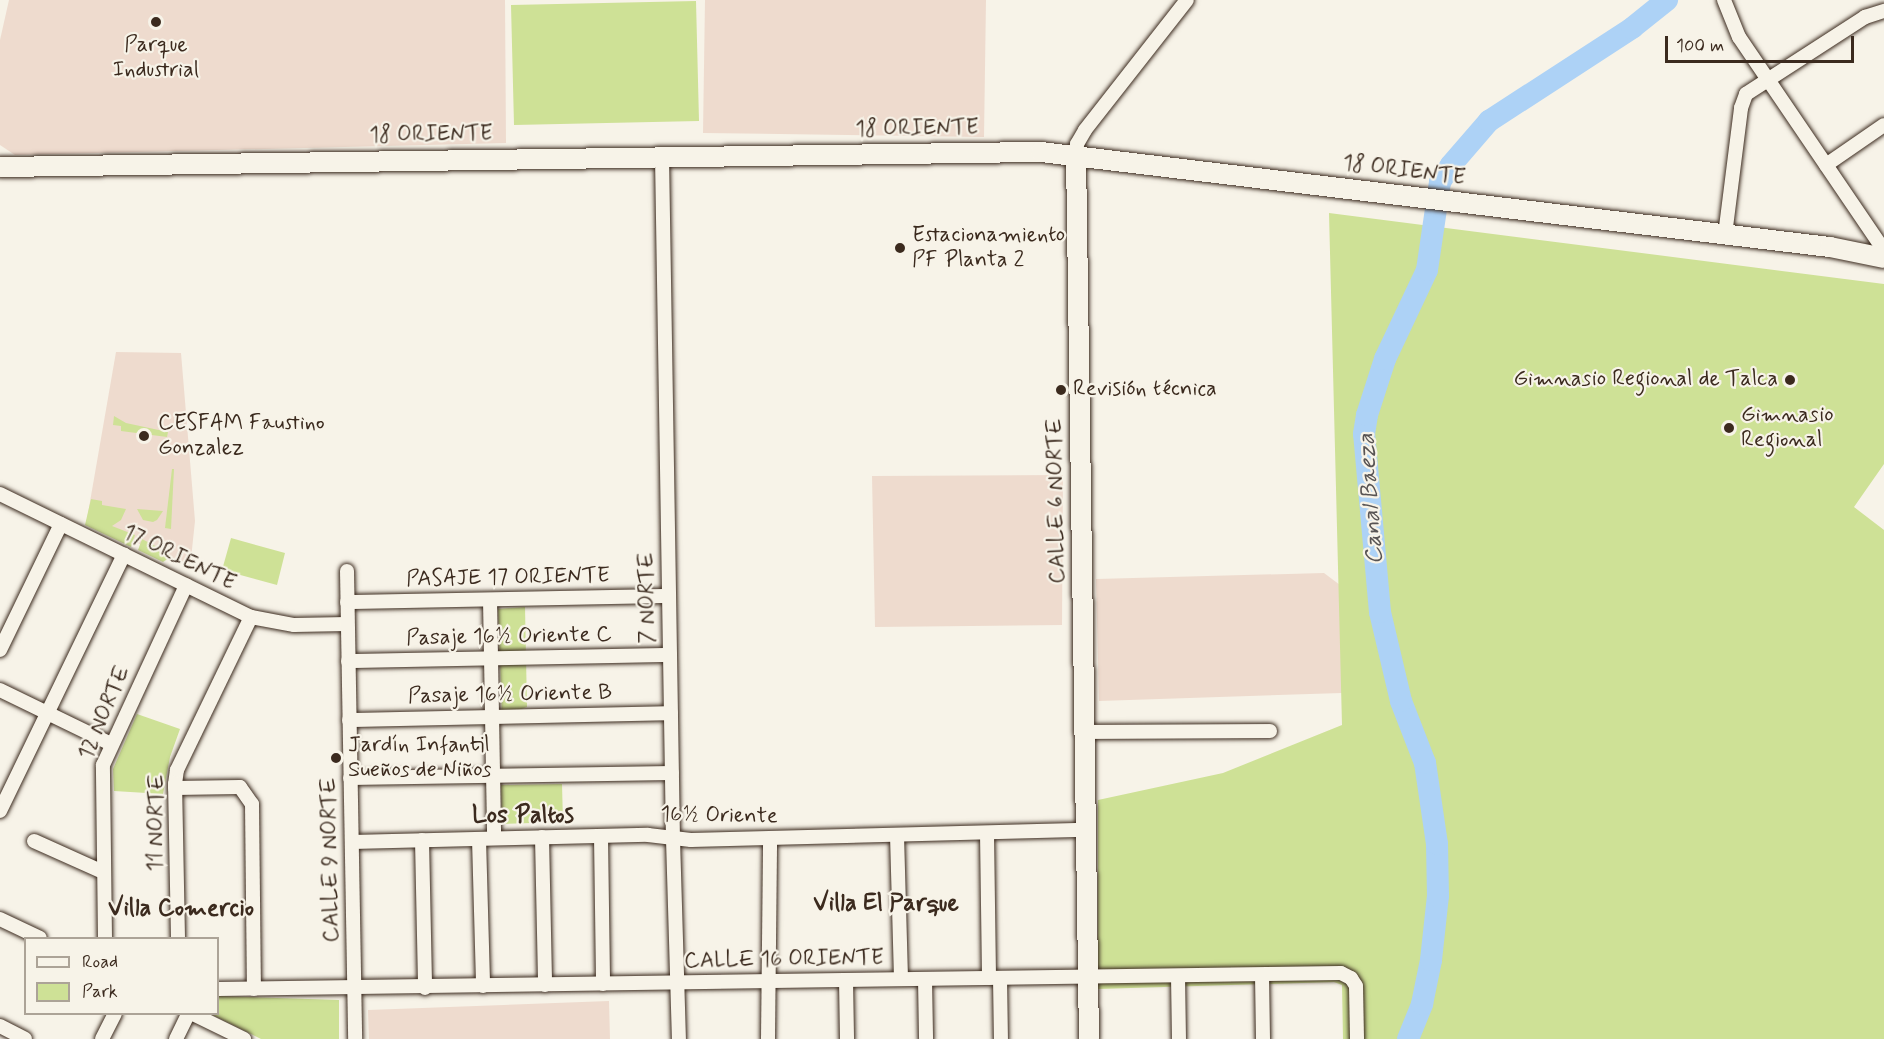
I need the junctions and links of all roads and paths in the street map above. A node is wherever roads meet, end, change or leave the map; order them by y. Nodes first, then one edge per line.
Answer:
1 (1187, 0) edge
2 (1724, 0) edge
3 (1884, 11) edge
4 (1768, 79) junction
5 (1884, 125) edge
6 (0, 154) edge
7 (1076, 154) junction
8 (662, 156) junction
9 (1826, 165) junction
10 (9, 167) edge
11 (1725, 235) junction
12 (1883, 250) edge
13 (0, 494) edge
14 (62, 524) junction
15 (124, 554) junction
16 (347, 571) dead end
17 (186, 585) junction
18 (669, 596) junction
19 (490, 600) junction
20 (347, 602) junction
21 (251, 617) junction
22 (348, 624) junction
23 (0, 650) edge
24 (670, 656) junction
25 (491, 659) junction
26 (348, 661) junction
27 (0, 690) edge
28 (47, 713) junction
29 (671, 713) junction
30 (492, 717) junction
31 (349, 720) junction
32 (1270, 731) dead end
33 (1084, 732) junction
34 (111, 744) junction
35 (672, 773) junction
36 (493, 775) junction
37 (350, 778) junction
38 (176, 788) junction
39 (0, 811) edge
40 (1086, 830) junction
41 (987, 833) junction
42 (897, 835) junction
43 (601, 836) junction
44 (542, 837) junction
45 (494, 838) junction
46 (479, 839) junction
47 (673, 839) junction
48 (770, 839) junction
49 (422, 840) junction
50 (34, 841) dead end
51 (352, 842) junction
52 (104, 872) junction
53 (2, 924) edge
54 (35, 937) edge
55 (105, 937) edge
56 (178, 937) edge
57 (1262, 975) junction
58 (1178, 976) junction
59 (995, 978) junction
60 (1088, 978) junction
61 (901, 979) junction
62 (925, 979) junction
63 (846, 980) junction
64 (678, 982) junction
65 (768, 982) junction
66 (603, 984) junction
67 (545, 985) junction
68 (483, 987) junction
69 (425, 988) junction
70 (219, 989) edge
71 (254, 989) junction
72 (354, 989) junction
73 (115, 1015) edge
74 (190, 1015) edge
75 (193, 1015) edge
76 (0, 1026) edge
77 (25, 1039) edge
78 (102, 1039) edge
79 (176, 1039) edge
80 (244, 1039) edge
81 (355, 1039) edge
82 (679, 1039) edge
83 (768, 1039) edge
84 (847, 1039) edge
85 (926, 1039) edge
86 (1001, 1039) edge
87 (1089, 1039) edge
88 (1179, 1039) edge
89 (1263, 1039) edge
90 (1357, 1039) edge

1 - 7 street, CALLE 6 NORTE
2 - 4 street
3 - 4 street
4 - 9 street
4 - 11 street
5 - 9 street
6 - 10 street
7 - 8 street, 18 ORIENTE
7 - 11 street, 18 ORIENTE
7 - 33 street, CALLE 6 NORTE
8 - 10 street, 18 ORIENTE
8 - 18 street, 7 NORTE
9 - 12 street
11 - 12 street, 18 ORIENTE
13 - 14 street, 17 ORIENTE
14 - 15 street, 17 ORIENTE
14 - 23 street
15 - 17 street, 17 ORIENTE
15 - 28 street
16 - 20 street, CALLE 9 NORTE
17 - 21 street, 17 ORIENTE
17 - 34 street, 12 NORTE
18 - 19 street, PASAJE 17 ORIENTE
18 - 24 street, 7 NORTE
19 - 20 street, PASAJE 17 ORIENTE
19 - 25 street
20 - 22 street, CALLE 9 NORTE
21 - 22 street, 17 ORIENTE
21 - 38 street, 11 NORTE
22 - 26 street, CALLE 9 NORTE
24 - 25 street, Pasaje 16½ Oriente C
24 - 29 street, 7 NORTE
25 - 26 street, Pasaje 16½ Oriente C
25 - 30 street
26 - 31 street, CALLE 9 NORTE
27 - 28 street
28 - 34 street
28 - 39 street
29 - 30 street, Pasaje 16½ Oriente B
29 - 35 street, 7 NORTE
30 - 31 street, Pasaje 16½ Oriente B
30 - 36 street
31 - 37 street, CALLE 9 NORTE
32 - 33 street
33 - 40 street, CALLE 6 NORTE
34 - 52 street, 12 NORTE
35 - 36 street
35 - 47 street, 7 NORTE
36 - 37 street
36 - 45 street
37 - 51 street, CALLE 9 NORTE
38 - 56 street, 11 NORTE
38 - 71 street
40 - 41 street, 16½ Oriente
40 - 60 street, CALLE 6 NORTE
41 - 42 street, 16½ Oriente
41 - 59 street
42 - 48 street, 16½ Oriente
42 - 61 street
43 - 44 street, 16½ Oriente
43 - 47 street, 16½ Oriente
43 - 66 street
44 - 45 street, 16½ Oriente
44 - 67 street
45 - 46 street, 16½ Oriente
46 - 49 street, 16½ Oriente
46 - 68 street
47 - 48 street, 16½ Oriente
47 - 64 street, 7 NORTE
48 - 65 street
49 - 51 street, 16½ Oriente
49 - 69 street
50 - 52 street
51 - 72 street, CALLE 9 NORTE
52 - 55 street, 12 NORTE
53 - 54 street
57 - 58 street, CALLE 16 ORIENTE
57 - 89 street
57 - 90 street, CALLE 16 ORIENTE
58 - 60 street, CALLE 16 ORIENTE
58 - 88 street
59 - 60 street, CALLE 16 ORIENTE
59 - 62 street, CALLE 16 ORIENTE
59 - 86 street
60 - 87 street, CALLE 6 NORTE
61 - 62 street, CALLE 16 ORIENTE
61 - 63 street, CALLE 16 ORIENTE
62 - 85 street
63 - 65 street, CALLE 16 ORIENTE
63 - 84 street
64 - 65 street, CALLE 16 ORIENTE
64 - 66 street, CALLE 16 ORIENTE
64 - 82 street, 7 NORTE
65 - 83 street
66 - 67 street, CALLE 16 ORIENTE
67 - 68 street, CALLE 16 ORIENTE
68 - 69 street, CALLE 16 ORIENTE
69 - 72 street, CALLE 16 ORIENTE
70 - 71 street, CALLE 16 ORIENTE
71 - 72 street, CALLE 16 ORIENTE
72 - 81 street, CALLE 9 NORTE
73 - 78 street
74 - 79 street
75 - 80 street
76 - 77 street

